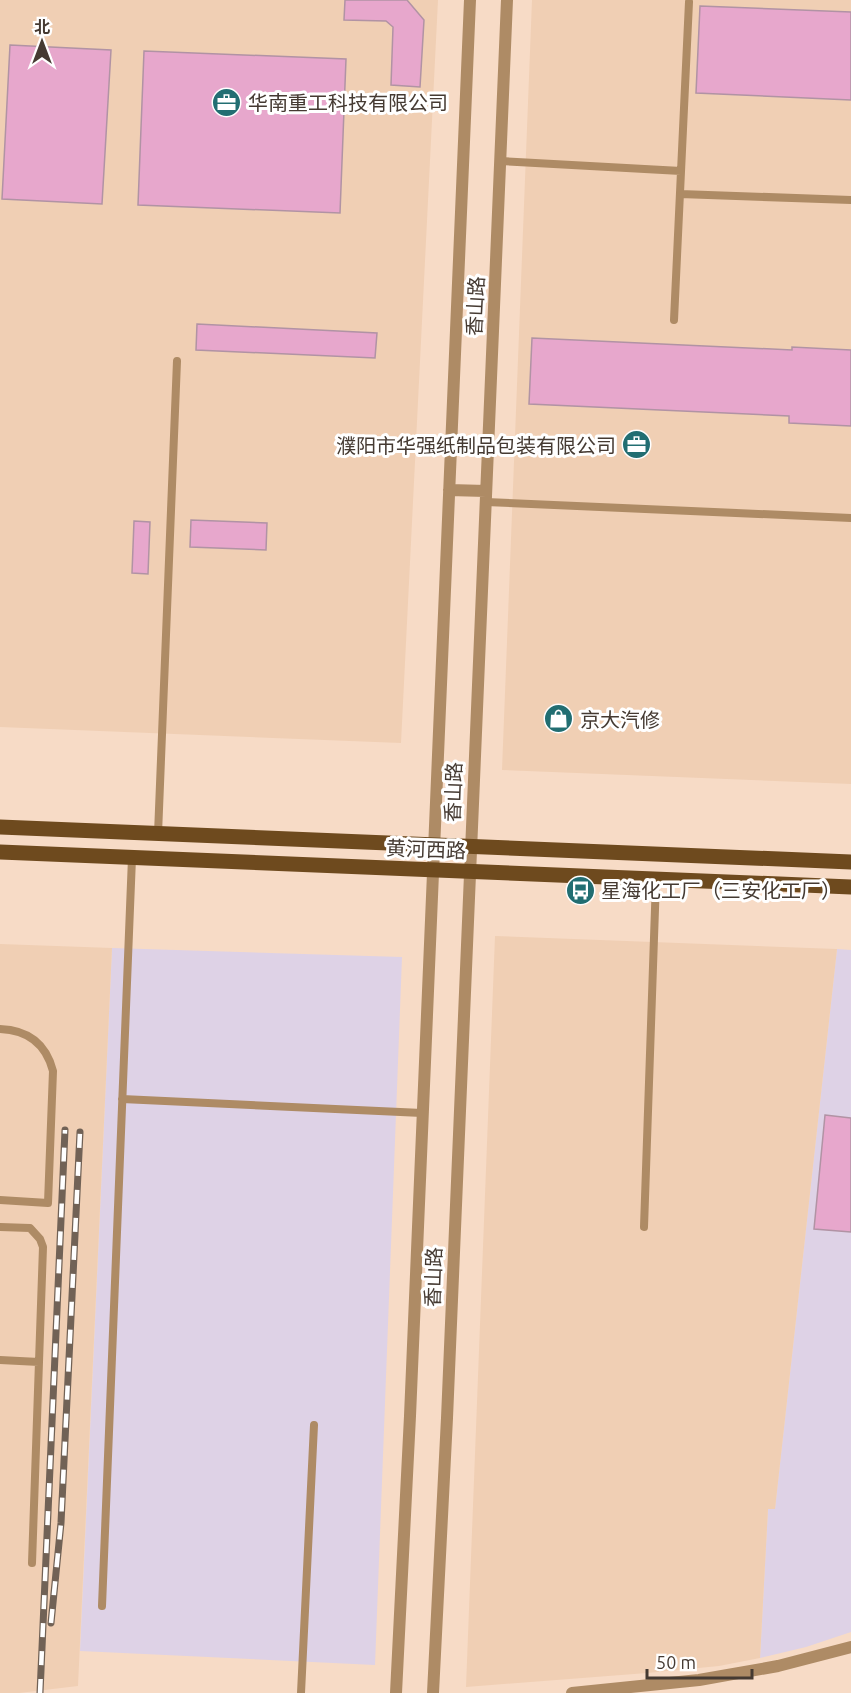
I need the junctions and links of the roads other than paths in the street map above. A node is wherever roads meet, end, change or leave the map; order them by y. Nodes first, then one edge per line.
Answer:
1 (470, 0) edge
2 (507, 0) edge
3 (689, 2) dead end
4 (501, 160) junction
5 (681, 171) junction
6 (680, 194) junction
7 (851, 200) edge
8 (674, 320) dead end
9 (177, 361) dead end
10 (449, 490) junction
11 (486, 497) junction
12 (851, 518) edge
13 (0, 827) edge
14 (158, 834) junction
15 (433, 846) junction
16 (470, 847) junction
17 (0, 852) edge
18 (132, 858) junction
19 (851, 862) edge
20 (432, 871) junction
21 (469, 872) junction
22 (656, 880) junction
23 (851, 887) edge
24 (0, 1029) edge
25 (122, 1099) junction
26 (422, 1113) junction
27 (0, 1200) edge
28 (0, 1227) edge
29 (644, 1227) dead end
30 (0, 1360) edge
31 (39, 1362) junction
32 (314, 1425) dead end
33 (32, 1563) dead end
34 (102, 1606) dead end
35 (851, 1647) edge
36 (301, 1693) edge
37 (396, 1693) edge
38 (433, 1693) edge
39 (572, 1693) edge

1 - 10 street, 香山路
2 - 4 street, 香山路
3 - 5 lane
4 - 5 lane
4 - 11 street, 香山路
5 - 6 lane
6 - 7 lane
6 - 8 lane
9 - 14 lane
10 - 11 street
10 - 15 street, 香山路
11 - 12 lane
11 - 16 street, 香山路
13 - 14 main road, 黄河西路
14 - 15 main road, 黄河西路
15 - 16 main road, 黄河西路
15 - 20 street, 香山路
16 - 19 main road, 黄河西路
16 - 21 street, 香山路
17 - 18 main road, 黄河西路
18 - 20 main road, 黄河西路
18 - 25 lane
20 - 21 main road, 黄河西路
20 - 26 street, 香山路
21 - 22 main road, 黄河西路
21 - 38 street, 香山路
22 - 23 main road, 黄河西路
22 - 29 lane
24 - 27 lane
25 - 26 lane
25 - 34 lane
26 - 37 street, 香山路
28 - 31 lane
30 - 31 lane
31 - 33 lane
32 - 36 lane
35 - 39 street

